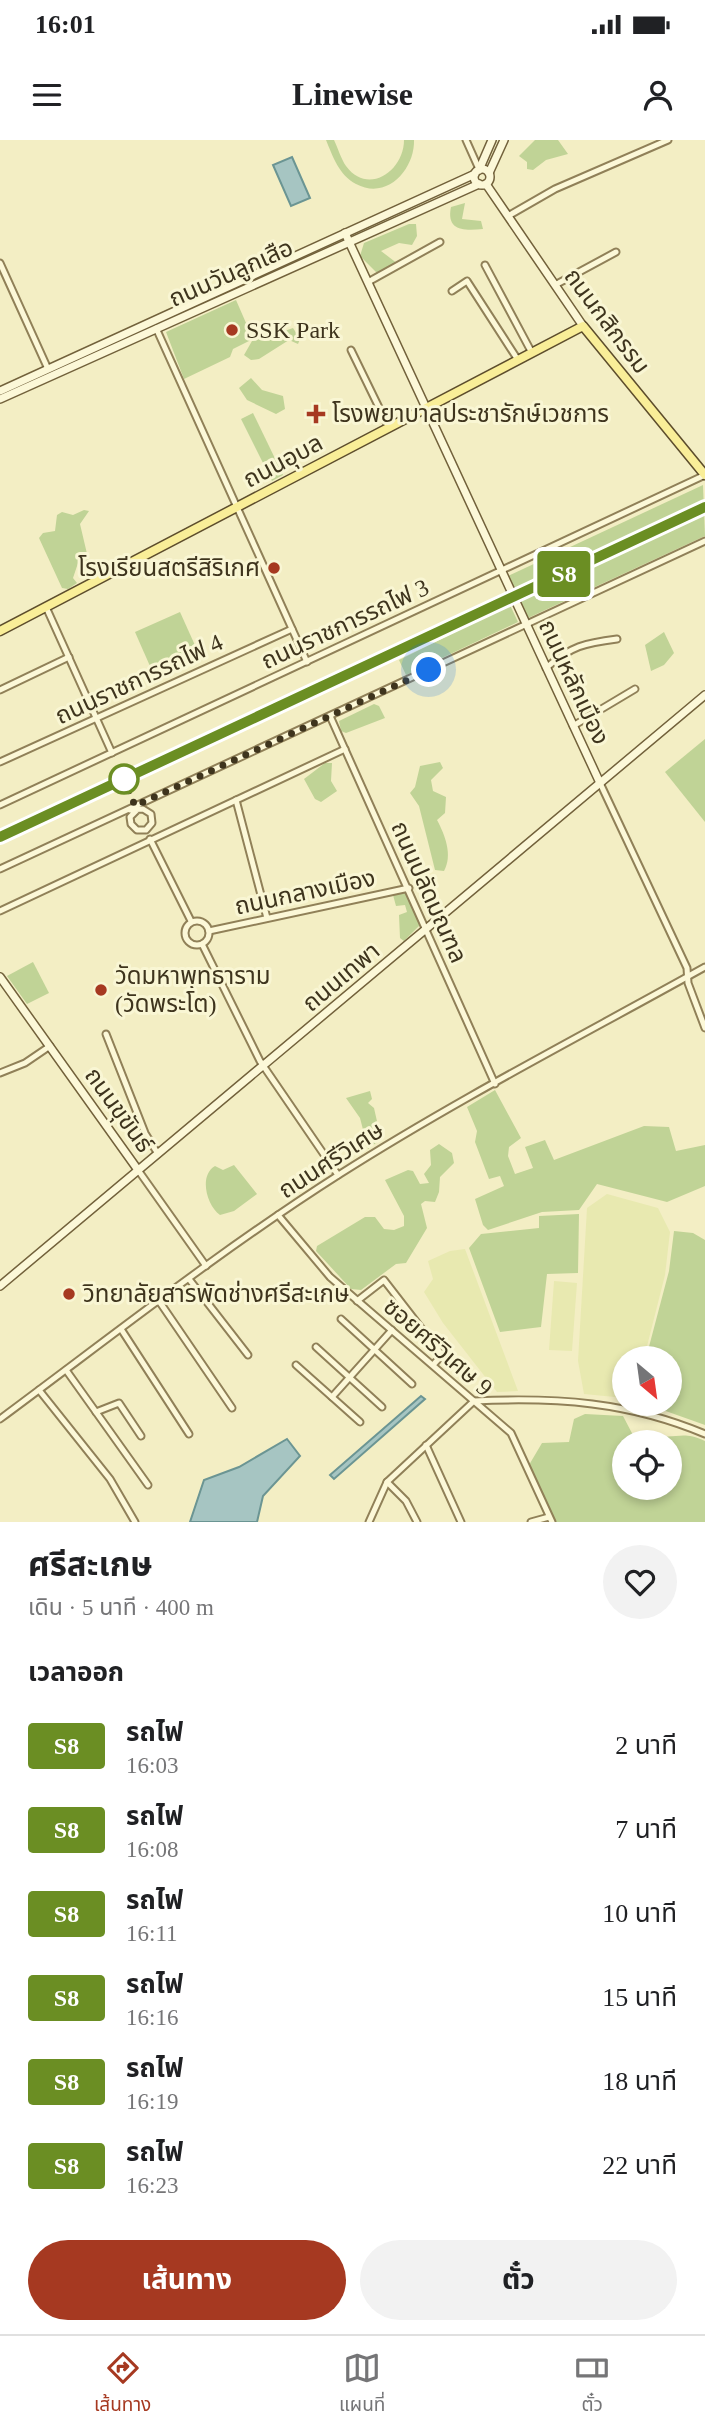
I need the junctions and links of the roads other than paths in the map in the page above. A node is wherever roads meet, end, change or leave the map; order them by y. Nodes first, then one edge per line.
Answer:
1 (466, 140) edge
2 (492, 140) edge
3 (504, 140) edge
4 (668, 140) edge
5 (488, 149) junction
6 (498, 153) junction
7 (477, 172) junction
8 (489, 173) junction
9 (483, 184) junction
10 (508, 216) junction
11 (347, 237) junction
12 (440, 242) dead end
13 (616, 252) dead end
14 (0, 263) edge
15 (485, 265) dead end
16 (368, 282) junction
17 (555, 285) junction
18 (452, 291) dead end
19 (176, 315) junction
20 (583, 326) junction
21 (156, 328) junction
22 (351, 350) dead end
23 (532, 353) junction
24 (518, 360) junction
25 (50, 373) junction
26 (0, 391) edge
27 (0, 399) edge
28 (425, 408) junction
29 (389, 428) junction
30 (705, 475) edge
31 (235, 508) junction
32 (705, 541) edge
33 (500, 571) junction
34 (46, 607) junction
35 (525, 625) junction
36 (292, 629) junction
37 (0, 631) edge
38 (617, 639) dead end
39 (69, 657) junction
40 (307, 662) junction
41 (546, 668) junction
42 (635, 689) dead end
43 (0, 690) edge
44 (705, 695) edge
45 (330, 716) junction
46 (96, 718) junction
47 (573, 726) junction
48 (345, 749) junction
49 (111, 753) junction
50 (0, 762) edge
51 (600, 783) junction
52 (152, 798) junction
53 (236, 800) junction
54 (0, 805) edge
55 (136, 808) junction
56 (149, 811) junction
57 (151, 826) junction
58 (140, 831) junction
59 (162, 834) junction
60 (150, 839) junction
61 (138, 845) junction
62 (0, 869) edge
63 (409, 888) junction
64 (0, 911) edge
65 (267, 918) junction
66 (191, 921) junction
67 (427, 929) junction
68 (209, 931) junction
69 (202, 944) junction
70 (705, 967) edge
71 (688, 976) junction
72 (0, 977) edge
73 (705, 1027) edge
74 (106, 1034) dead end
75 (50, 1046) junction
76 (264, 1066) junction
77 (0, 1073) edge
78 (495, 1084) junction
79 (158, 1154) junction
80 (138, 1170) junction
81 (338, 1175) junction
82 (278, 1215) junction
83 (206, 1266) junction
84 (189, 1279) junction
85 (0, 1286) edge
86 (159, 1301) junction
87 (358, 1301) junction
88 (341, 1319) dead end
89 (121, 1329) junction
90 (392, 1330) junction
91 (316, 1347) dead end
92 (375, 1350) junction
93 (248, 1355) dead end
94 (296, 1364) dead end
95 (433, 1365) junction
96 (66, 1370) junction
97 (350, 1377) junction
98 (412, 1384) dead end
99 (39, 1390) junction
100 (332, 1397) junction
101 (474, 1401) junction
102 (382, 1407) dead end
103 (232, 1408) dead end
104 (96, 1412) junction
105 (0, 1419) edge
106 (360, 1422) dead end
107 (189, 1434) dead end
108 (705, 1434) edge
109 (141, 1436) dead end
110 (426, 1445) junction
111 (387, 1482) junction
112 (148, 1485) dead end
113 (550, 1520) edge
114 (135, 1522) edge
115 (369, 1522) edge
116 (417, 1522) edge
117 (461, 1522) edge
118 (531, 1522) edge

1 - 7 street
2 - 5 street
3 - 6 street
4 - 10 street
5 - 6 street
5 - 7 street
6 - 8 street
7 - 8 street
7 - 9 street, ถนนกสิกรรม
7 - 11 street, ถนนวันลูกเสือ
8 - 9 street
9 - 10 street, ถนนกสิกรรม
9 - 11 street, ถนนวันลูกเสือ
10 - 17 street, ถนนกสิกรรม
11 - 16 street, ถนนหลักเมือง
11 - 19 street, ถนนวันลูกเสือ
12 - 16 street
13 - 17 street
14 - 25 street
15 - 23 street
16 - 28 street, ถนนหลักเมือง
17 - 20 street, ถนนกสิกรรม
18 - 24 street
19 - 21 street, ถนนวันลูกเสือ
19 - 25 street, ถนนวันลูกเสือ
20 - 23 main road, ถนนอุบล
20 - 30 main road, ถนนกสิกรรม
21 - 25 street, ถนนวันลูกเสือ
21 - 31 street
22 - 29 street
23 - 24 main road, ถนนอุบล
24 - 28 main road, ถนนอุบล
25 - 26 street, ถนนวันลูกเสือ
25 - 27 street, ถนนวันลูกเสือ
28 - 29 main road, ถนนอุบล
28 - 33 street, ถนนหลักเมือง
29 - 31 main road, ถนนอุบล
30 - 33 street, ถนนราชการรถไฟ 3
31 - 34 main road, ถนนอุบล
31 - 36 street
32 - 35 street
33 - 35 street, ถนนหลักเมือง
33 - 40 street, ถนนราชการรถไฟ 3
34 - 37 main road, ถนนอุบล
34 - 39 street
35 - 41 street, ถนนหลักเมือง
35 - 45 street
36 - 40 street
36 - 46 street, ถนนราชการรถไฟ 4
38 - 41 street
39 - 43 street
39 - 46 street
40 - 49 street, ถนนราชการรถไฟ 3
41 - 47 street, ถนนหลักเมือง
42 - 47 street
44 - 51 street, ถนนเทพา
45 - 48 street, ถนนปลัดมณฑล
45 - 52 street
46 - 49 street
46 - 50 street, ถนนราชการรถไฟ 4
47 - 51 street, ถนนหลักเมือง
48 - 53 street
48 - 63 street, ถนนปลัดมณฑล
49 - 54 street, ถนนราชการรถไฟ 3
51 - 67 street, ถนนเทพา
51 - 71 street, ถนนหลักเมือง
52 - 55 street
52 - 56 street
53 - 59 street
53 - 65 street
55 - 56 street
55 - 58 street
55 - 62 street
56 - 57 street
57 - 58 street
57 - 59 street
58 - 61 street
59 - 60 street
60 - 61 street
60 - 66 street
61 - 64 street
63 - 65 street, ถนนกลางเมือง
63 - 67 street, ถนนปลัดมณฑล
65 - 68 street, ถนนกลางเมือง
66 - 68 street
66 - 69 street
67 - 76 street, ถนนเทพา
67 - 78 street, ถนนปลัดมณฑล
68 - 69 street
69 - 76 street
70 - 71 street, ถนนศรีวิเศษ
71 - 73 street, ถนนหลักเมือง
71 - 78 street, ถนนศรีวิเศษ
72 - 75 street, ถนนขุขันธ์
74 - 79 street
75 - 77 street
75 - 80 street, ถนนขุขันธ์
76 - 79 street, ถนนเทพา
76 - 81 street
78 - 81 street, ถนนศรีวิเศษ
79 - 80 street, ถนนเทพา
80 - 83 street, ถนนขุขันธ์
80 - 85 street, ถนนเทพา
81 - 82 street, ถนนศรีวิเศษ
82 - 83 street, ถนนศรีวิเศษ
82 - 87 street, ซอยศรีวิเศษ 9
83 - 84 street, ถนนศรีวิเศษ
84 - 86 street, ถนนศรีวิเศษ
84 - 93 street
86 - 89 street, ถนนศรีวิเศษ
86 - 103 street
87 - 90 street, ซอยศรีวิเศษ 9
87 - 95 street
88 - 92 street
89 - 96 street, ถนนศรีวิเศษ
89 - 107 street
90 - 92 street
90 - 95 street, ซอยศรีวิเศษ 9
91 - 97 street
92 - 97 street
92 - 98 street
94 - 100 street
95 - 101 street, ซอยศรีวิเศษ 9
96 - 99 street, ถนนศรีวิเศษ
96 - 104 street
97 - 100 street
97 - 102 street
99 - 105 street, ถนนศรีวิเศษ
99 - 114 street
100 - 106 street
101 - 108 street
101 - 110 street
101 - 113 street, ซอยศรีวิเศษ 9
104 - 109 street
104 - 112 street
110 - 111 street
110 - 117 street
111 - 115 street
111 - 116 street
113 - 118 street

